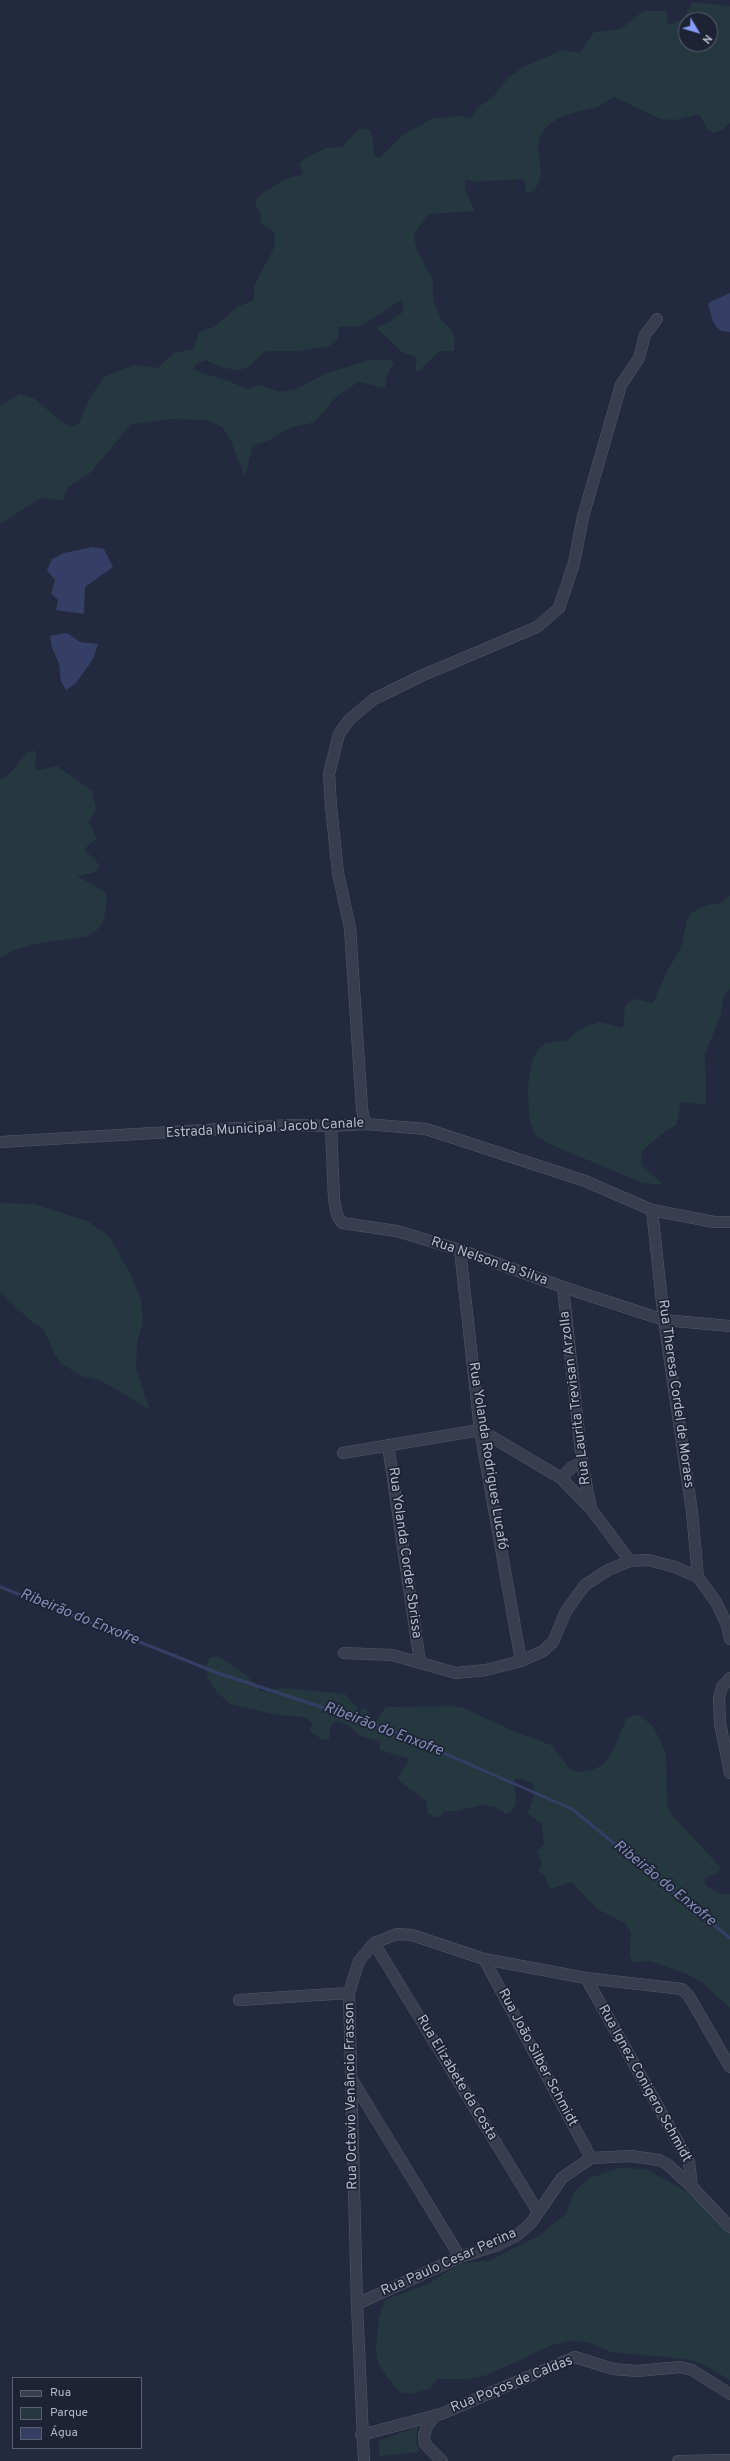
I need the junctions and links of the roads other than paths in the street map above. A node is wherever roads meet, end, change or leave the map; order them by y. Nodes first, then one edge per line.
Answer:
1 (657, 319) dead end
2 (365, 1124) junction
3 (331, 1126) junction
4 (0, 1142) edge
5 (652, 1210) junction
6 (730, 1222) edge
7 (460, 1250) junction
8 (563, 1287) junction
9 (664, 1320) junction
10 (730, 1326) edge
11 (480, 1430) junction
12 (388, 1445) junction
13 (343, 1453) dead end
14 (582, 1462) junction
15 (561, 1478) junction
16 (591, 1509) junction
17 (630, 1561) junction
18 (698, 1578) junction
19 (730, 1639) edge
20 (344, 1653) dead end
21 (521, 1660) junction
22 (420, 1662) junction
23 (730, 1678) edge
24 (730, 1773) edge
25 (374, 1943) junction
26 (484, 1958) junction
27 (586, 1978) junction
28 (349, 1993) junction
29 (239, 2000) dead end
30 (730, 2067) edge
31 (351, 2077) junction
32 (591, 2158) junction
33 (692, 2187) junction
34 (538, 2212) junction
35 (730, 2227) edge
36 (460, 2257) junction
37 (357, 2304) junction
38 (730, 2394) edge
39 (436, 2416) junction
40 (361, 2435) junction
41 (730, 2460) edge
42 (364, 2461) edge
43 (442, 2461) edge
44 (678, 2461) edge

1 - 2 street
2 - 3 street, Estrada Municipal Jacob Canale
2 - 5 street, Estrada Municipal Jacob Canale
3 - 4 street, Estrada Municipal Jacob Canale
3 - 7 street, Rua Nelson da Silva
5 - 6 street, Estrada Municipal Jacob Canale
5 - 9 street, Rua Theresa Cordel de Moraes
7 - 8 street, Rua Nelson da Silva
7 - 11 street, Rua Yolanda Rodrigues Lucafó
8 - 9 street, Rua Nelson da Silva
8 - 14 street, Rua Laurita Trevisan Arzolla
9 - 10 street, Rua Nelson da Silva
9 - 18 street, Rua Theresa Cordel de Moraes
11 - 12 street
11 - 15 street
11 - 21 street, Rua Yolanda Rodrigues Lucafó
12 - 13 street
12 - 22 street, Rua Yolanda Corder Sbrissa
14 - 15 street
14 - 16 street, Rua Laurita Trevisan Arzolla
15 - 16 street
16 - 17 street
17 - 18 street
17 - 21 street
18 - 19 street
20 - 22 street
21 - 22 street
23 - 24 street
25 - 26 street, Rua Octavio Venâncio Frasson
25 - 28 street, Rua Octavio Venâncio Frasson
25 - 34 street, Rua Elizabete da Costa
26 - 27 street, Rua Octavio Venâncio Frasson
26 - 32 street, Rua João Silber Schmidt
27 - 30 street, Rua Octavio Venâncio Frasson
27 - 33 street, Rua Ignez Conigero Schmidt
28 - 29 street
28 - 31 street, Rua Octavio Venâncio Frasson
31 - 36 street
31 - 37 street, Rua Octavio Venâncio Frasson
32 - 33 street
32 - 34 street, Rua Paulo Cesar Perina
33 - 35 street
34 - 36 street, Rua Paulo Cesar Perina
36 - 37 street, Rua Paulo Cesar Perina
37 - 40 street, Rua Octavio Venâncio Frasson
38 - 39 street, Rua Poços de Caldas
39 - 40 street, Rua Poços de Caldas
39 - 43 street
40 - 42 street, Rua Octavio Venâncio Frasson
41 - 44 street

